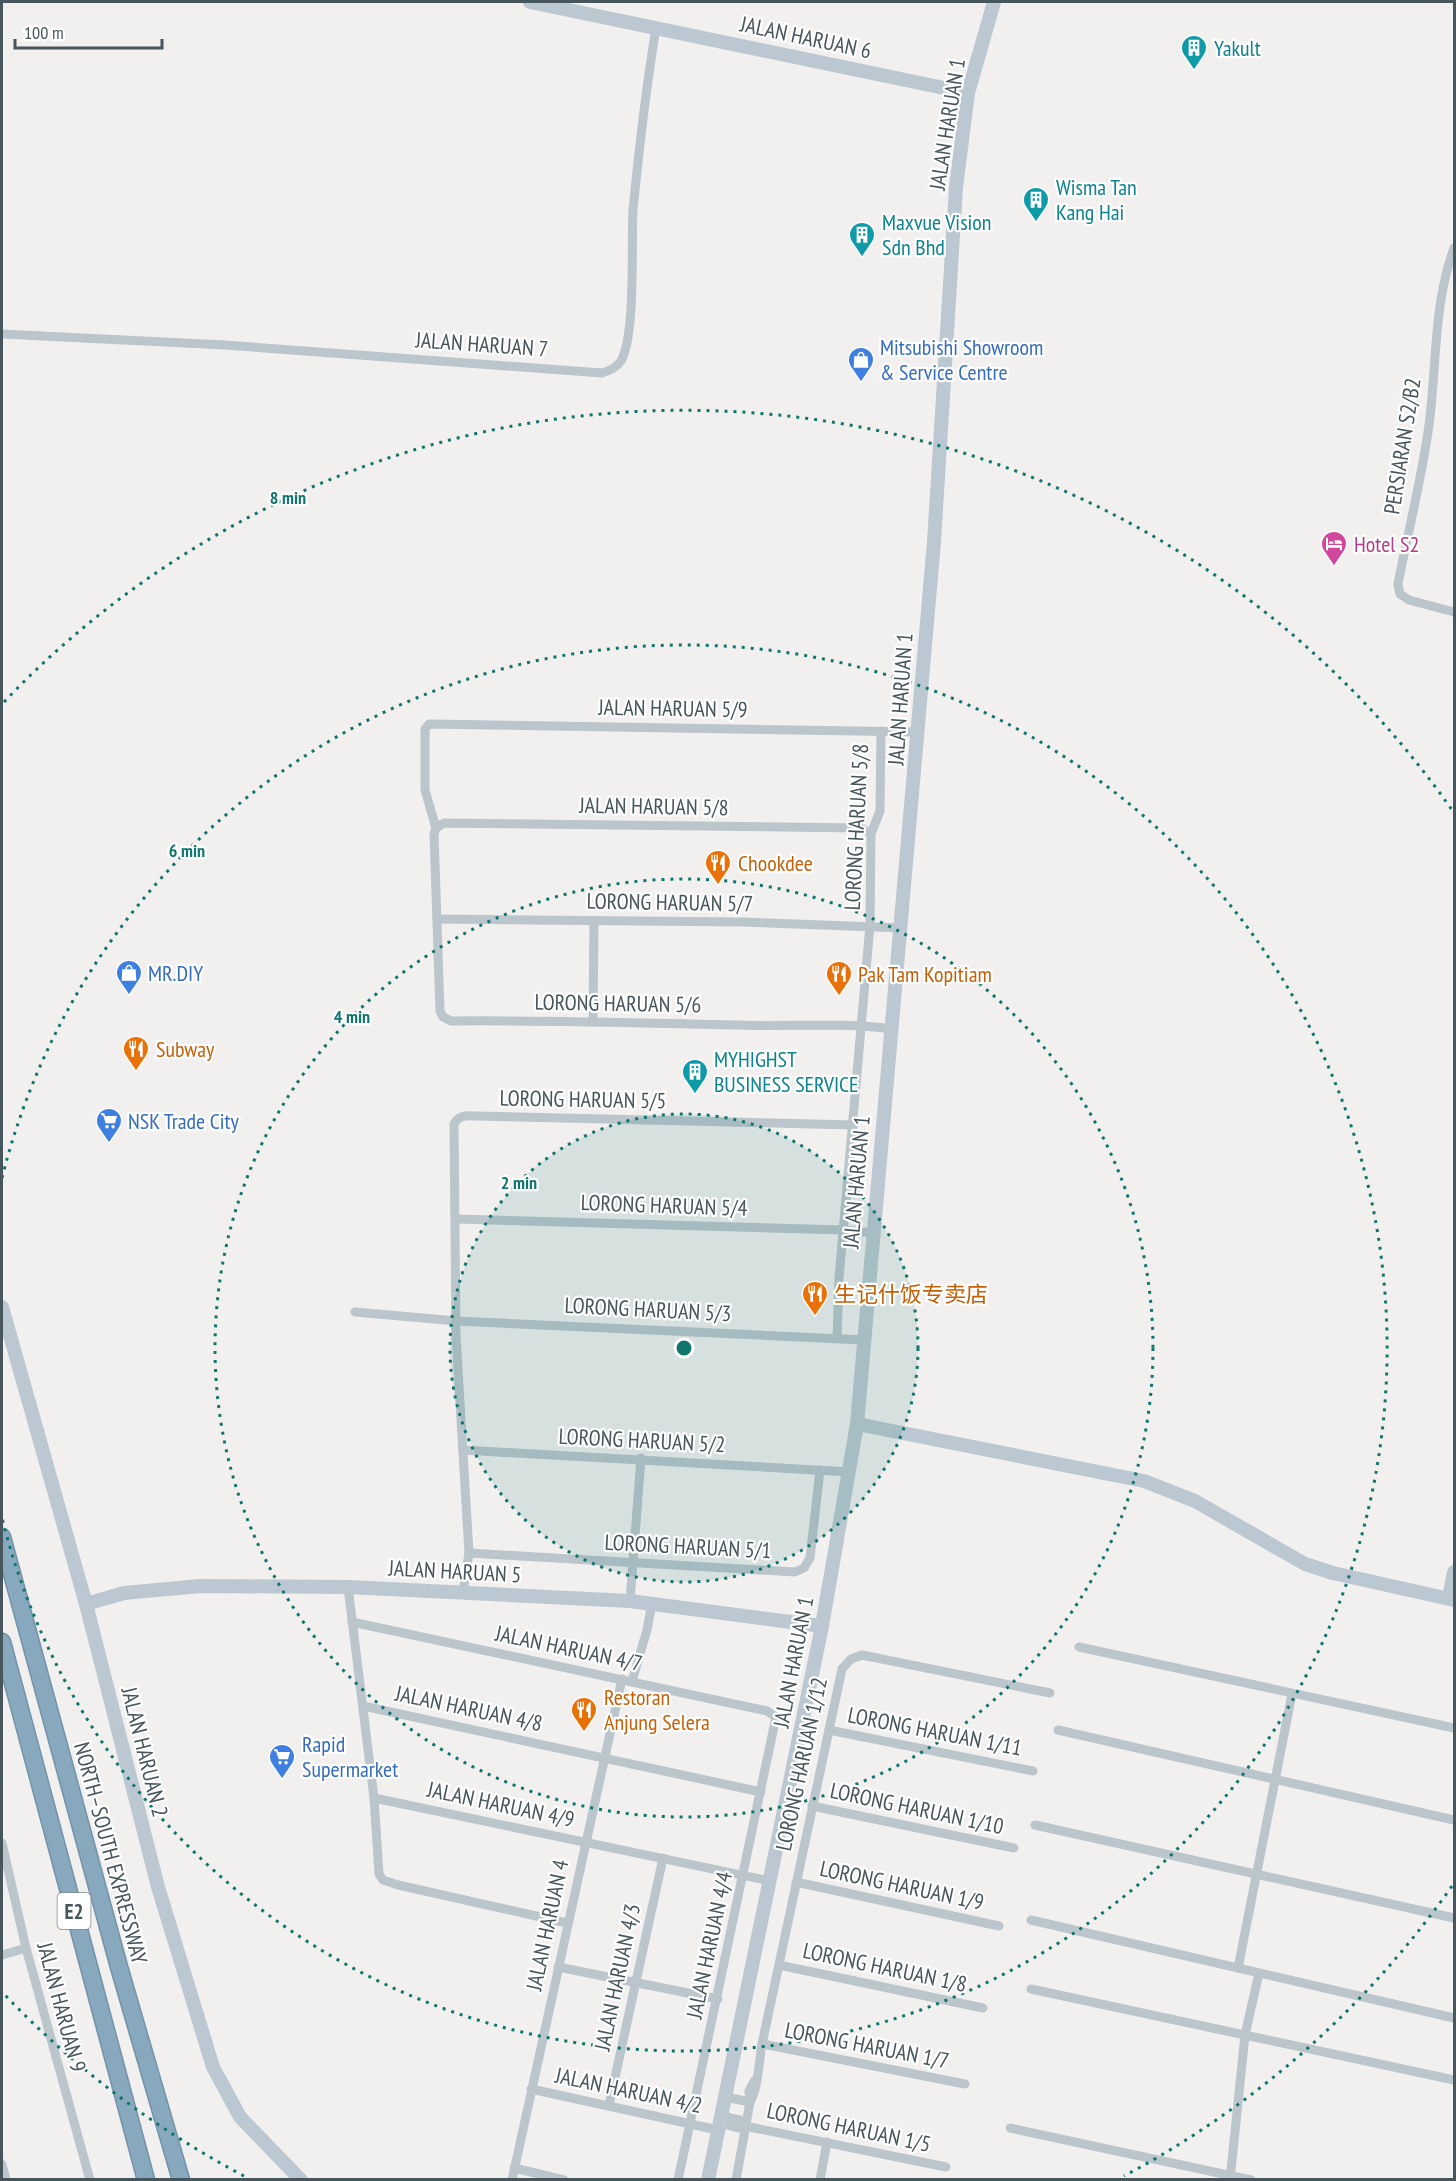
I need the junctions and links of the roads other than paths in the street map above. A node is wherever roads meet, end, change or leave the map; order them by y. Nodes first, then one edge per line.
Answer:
1 (530, 2) edge
2 (994, 2) edge
3 (656, 28) junction
4 (968, 93) junction
5 (1455, 248) edge
6 (2, 334) edge
7 (1455, 612) edge
8 (881, 731) junction
9 (919, 732) junction
10 (436, 828) junction
11 (871, 834) junction
12 (437, 919) junction
13 (594, 921) junction
14 (870, 925) junction
15 (902, 928) junction
16 (593, 1020) junction
17 (862, 1025) junction
18 (891, 1029) junction
19 (854, 1125) junction
20 (456, 1219) junction
21 (844, 1230) junction
22 (872, 1233) junction
23 (2, 1307) edge
24 (355, 1312) dead end
25 (457, 1321) junction
26 (837, 1336) junction
27 (863, 1340) junction
28 (857, 1424) junction
29 (463, 1450) junction
30 (641, 1458) junction
31 (820, 1470) junction
32 (849, 1472) junction
33 (2, 1537) edge
34 (470, 1552) junction
35 (635, 1562) junction
36 (1455, 1572) edge
37 (348, 1587) junction
38 (463, 1593) junction
39 (1452, 1599) edge
40 (630, 1601) junction
41 (652, 1603) junction
42 (86, 1604) junction
43 (352, 1622) junction
44 (822, 1626) junction
45 (2, 1642) edge
46 (1079, 1647) dead end
47 (627, 1680) junction
48 (1050, 1693) dead end
49 (1292, 1694) junction
50 (363, 1706) junction
51 (776, 1717) joint
52 (1455, 1728) edge
53 (829, 1730) junction
54 (1058, 1730) dead end
55 (603, 1756) junction
56 (1033, 1771) dead end
57 (1275, 1780) junction
58 (761, 1792) junction
59 (374, 1797) junction
60 (812, 1806) junction
61 (1455, 1820) edge
62 (1035, 1825) dead end
63 (585, 1842) junction
64 (2, 1843) edge
65 (1014, 1848) dead end
66 (663, 1858) junction
67 (1256, 1874) junction
68 (744, 1876) junction
69 (770, 1881) junction
70 (796, 1882) junction
71 (1455, 1918) edge
72 (1031, 1920) dead end
73 (567, 1923) junction
74 (999, 1926) dead end
75 (26, 1948) junction
76 (2, 1955) edge
77 (778, 1965) junction
78 (558, 1967) junction
79 (1238, 1968) junction
80 (1259, 1973) junction
81 (636, 1981) junction
82 (1031, 1989) dead end
83 (718, 1999) junction
84 (983, 2008) dead end
85 (1455, 2018) edge
86 (1245, 2035) junction
87 (762, 2044) junction
88 (1455, 2080) edge
89 (965, 2084) dead end
90 (531, 2089) junction
91 (725, 2097) junction
92 (750, 2102) junction
93 (609, 2105) junction
94 (691, 2123) junction
95 (720, 2123) junction
96 (745, 2126) junction
97 (1010, 2128) dead end
98 (827, 2142) junction
99 (2, 2164) edge
100 (946, 2167) dead end
101 (514, 2168) junction
102 (1231, 2177) edge
103 (6, 2180) edge
104 (90, 2180) edge
105 (146, 2180) edge
106 (181, 2180) edge
107 (301, 2180) edge
108 (512, 2180) edge
109 (564, 2180) edge
110 (678, 2180) edge
111 (708, 2180) edge
112 (736, 2180) edge
113 (820, 2180) edge
114 (1251, 2180) edge

1 - 3 main road, JALAN HARUAN 6
2 - 4 main road, JALAN HARUAN 1
3 - 4 main road, JALAN HARUAN 6
3 - 6 street, JALAN HARUAN 7
4 - 9 main road, JALAN HARUAN 1
5 - 7 street, PERSIARAN S2/B2
8 - 9 street, JALAN HARUAN 5/9
8 - 10 street, JALAN HARUAN 5/9
8 - 11 street, LORONG HARUAN 5/8
9 - 15 main road, JALAN HARUAN 1
10 - 11 street, JALAN HARUAN 5/8
10 - 12 street
11 - 14 street, LORONG HARUAN 5/8
12 - 13 street, LORONG HARUAN 5/7
12 - 16 street, LORONG HARUAN 5/6
13 - 14 street, LORONG HARUAN 5/7
13 - 16 street
14 - 15 street, LORONG HARUAN 5/7
14 - 17 street, LORONG HARUAN 5/8
15 - 18 main road, JALAN HARUAN 1
16 - 17 street, LORONG HARUAN 5/6
17 - 18 street, LORONG HARUAN 5/6
17 - 19 street, LORONG HARUAN 5/8
18 - 22 main road, JALAN HARUAN 1
19 - 20 street, LORONG HARUAN 5/5
19 - 21 street, LORONG HARUAN 5/8
20 - 21 street, LORONG HARUAN 5/4
20 - 25 street
21 - 22 street, LORONG HARUAN 5/4
21 - 26 street
22 - 27 main road, JALAN HARUAN 1
23 - 42 main road, JALAN HARUAN 2
24 - 25 street, LORONG HARUAN 5/3
25 - 26 street, LORONG HARUAN 5/3
25 - 29 street
26 - 27 street, LORONG HARUAN 5/3
27 - 28 main road, JALAN HARUAN 1
28 - 32 main road, JALAN HARUAN 1
28 - 39 main road
29 - 30 street, LORONG HARUAN 5/2
29 - 34 street
30 - 31 street, LORONG HARUAN 5/2
30 - 35 street
31 - 32 street, LORONG HARUAN 5/2
31 - 35 street, LORONG HARUAN 5/1
32 - 44 main road, JALAN HARUAN 1
33 - 106 highway, NORTH–SOUTH EXPRESSWAY / E2
34 - 35 street, LORONG HARUAN 5/1
34 - 38 street
35 - 40 street
36 - 39 main road
37 - 38 main road, JALAN HARUAN 5
37 - 42 main road, JALAN HARUAN 5
37 - 43 street
38 - 40 main road, JALAN HARUAN 5
40 - 41 main road, JALAN HARUAN 5
41 - 44 main road, JALAN HARUAN 5
41 - 47 street, JALAN HARUAN 4
42 - 107 main road, JALAN HARUAN 2
43 - 47 street, JALAN HARUAN 4/7
43 - 50 street
44 - 69 main road, JALAN HARUAN 1
45 - 105 highway, E2
46 - 49 street
47 - 51 street, JALAN HARUAN 4/7
47 - 55 street, JALAN HARUAN 4
48 - 53 street, LORONG HARUAN 1/12
49 - 52 street
49 - 57 street
50 - 55 street, JALAN HARUAN 4/8
50 - 59 street
51 - 58 street, JALAN HARUAN 4/4
53 - 56 street, LORONG HARUAN 1/11
53 - 60 street, LORONG HARUAN 1/12
54 - 57 street
55 - 58 street, JALAN HARUAN 4/8
55 - 63 street, JALAN HARUAN 4
57 - 61 street
57 - 67 street
58 - 68 street, JALAN HARUAN 4/4
59 - 63 street, JALAN HARUAN 4/9
59 - 73 street
60 - 65 street, LORONG HARUAN 1/10
60 - 70 street, LORONG HARUAN 1/12
62 - 67 street
63 - 66 street, JALAN HARUAN 4/9
63 - 73 street, JALAN HARUAN 4
64 - 75 street, JALAN HARUAN 9
66 - 68 street, JALAN HARUAN 4/9
66 - 81 street, JALAN HARUAN 4/3
67 - 71 street
67 - 79 street
68 - 69 street, JALAN HARUAN 4/9
68 - 83 street, JALAN HARUAN 4/4
69 - 91 main road, JALAN HARUAN 1
70 - 74 street, LORONG HARUAN 1/9
70 - 77 street, LORONG HARUAN 1/12
72 - 79 street
73 - 78 street, JALAN HARUAN 4
75 - 76 street
75 - 104 street, JALAN HARUAN 9
77 - 84 street, LORONG HARUAN 1/8
77 - 87 street, LORONG HARUAN 1/12
78 - 81 street
78 - 90 street, JALAN HARUAN 4
79 - 80 street
80 - 85 street
80 - 86 street
81 - 83 street
81 - 93 street, JALAN HARUAN 4/3
82 - 86 street
83 - 94 street, JALAN HARUAN 4/4
86 - 88 street
86 - 102 street
87 - 89 street, LORONG HARUAN 1/7
87 - 92 street, LORONG HARUAN 1/12
90 - 93 street, JALAN HARUAN 4/2
90 - 101 street, JALAN HARUAN 4
91 - 92 street
91 - 95 main road, JALAN HARUAN 1
92 - 96 street, LORONG HARUAN 1/12
93 - 94 street, JALAN HARUAN 4/2
94 - 95 street, JALAN HARUAN 4/2
94 - 110 street, JALAN HARUAN 4/4
95 - 96 street, LORONG HARUAN 1/5
95 - 111 main road, JALAN HARUAN 1
96 - 98 street, LORONG HARUAN 1/5
96 - 112 street, LORONG HARUAN 1/12
97 - 102 street
98 - 100 street, LORONG HARUAN 1/5
98 - 113 street
99 - 103 street
101 - 108 street, JALAN HARUAN 4
101 - 109 street
102 - 114 street

